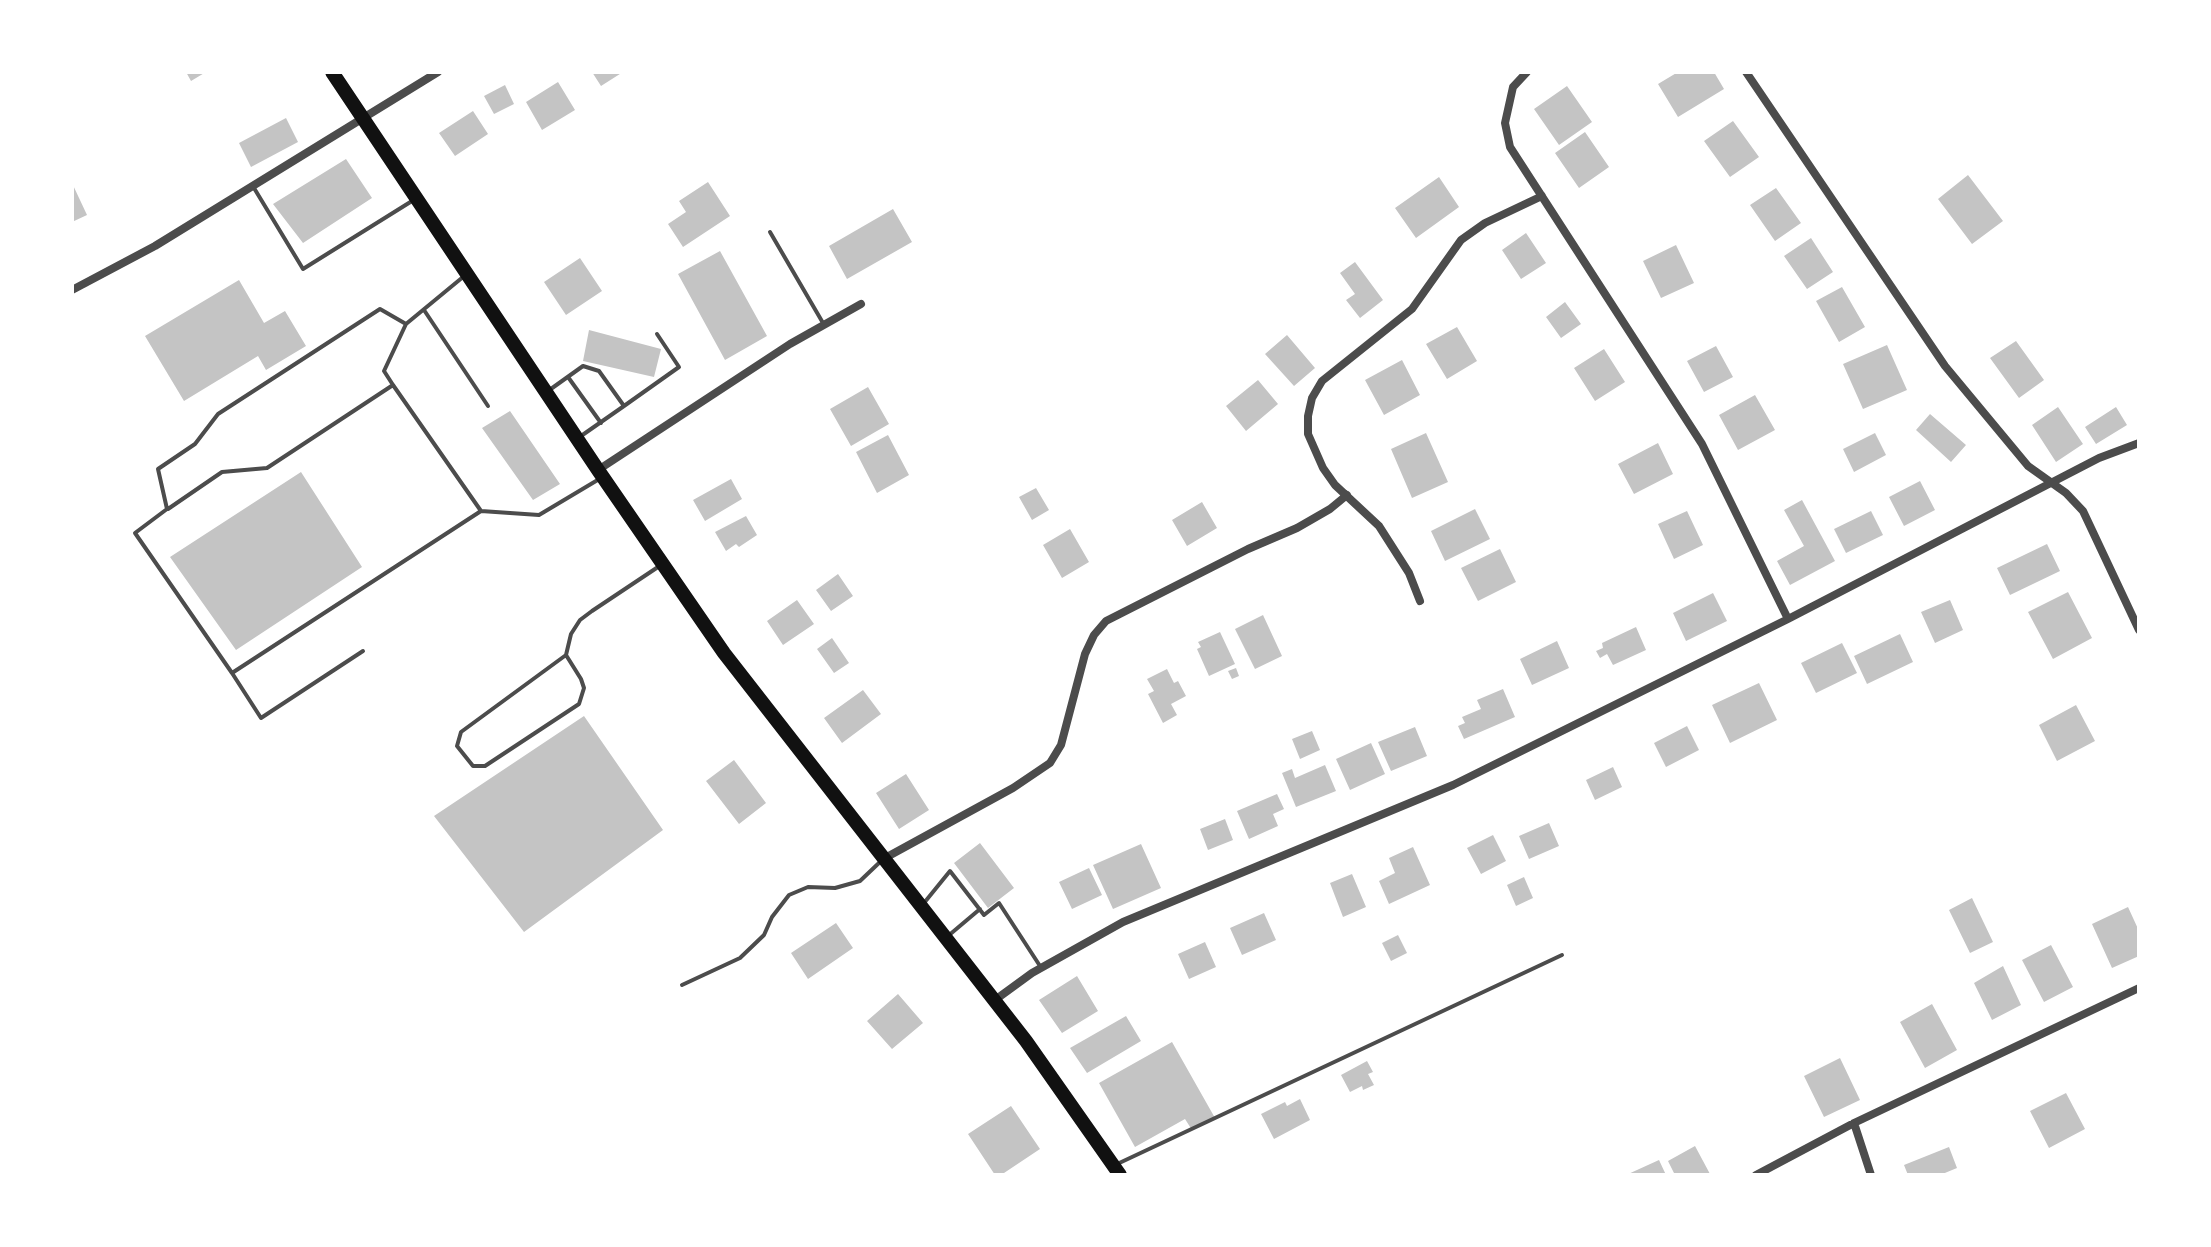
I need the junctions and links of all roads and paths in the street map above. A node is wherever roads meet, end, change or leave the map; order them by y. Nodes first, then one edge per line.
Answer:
1 (332, 72) edge
2 (438, 72) edge
3 (1527, 72) edge
4 (1746, 72) edge
5 (364, 118) junction
6 (253, 186) junction
7 (1542, 196) junction
8 (417, 198) junction
9 (770, 232) dead end
10 (468, 274) junction
11 (72, 290) edge
12 (861, 304) dead end
13 (424, 310) junction
14 (406, 324) junction
15 (825, 325) junction
16 (657, 334) dead end
17 (568, 377) junction
18 (393, 385) junction
19 (546, 392) junction
20 (488, 406) dead end
21 (624, 406) junction
22 (601, 423) junction
23 (577, 438) junction
24 (2139, 443) edge
25 (600, 473) junction
26 (2050, 483) junction
27 (1347, 495) junction
28 (167, 509) junction
29 (481, 511) junction
30 (662, 563) junction
31 (1420, 601) dead end
32 (1788, 619) junction
33 (2139, 630) edge
34 (363, 651) dead end
35 (566, 655) junction
36 (232, 673) junction
37 (885, 858) junction
38 (922, 905) junction
39 (980, 909) junction
40 (946, 938) junction
41 (1562, 955) dead end
42 (1041, 968) junction
43 (682, 985) dead end
44 (2139, 988) edge
45 (995, 1000) junction
46 (1854, 1123) junction
47 (1116, 1170) edge
48 (1756, 1175) edge
49 (1871, 1175) edge

1 - 5 main road
2 - 5 street
3 - 7 street
4 - 26 street
5 - 6 street
5 - 8 main road
6 - 8 lane
6 - 11 street
7 - 27 street
7 - 32 street
8 - 10 main road
9 - 15 lane
10 - 13 lane
10 - 19 main road
12 - 15 street
13 - 14 lane
13 - 20 lane
14 - 18 lane
14 - 28 lane
15 - 25 street
16 - 21 lane
17 - 19 lane
17 - 21 lane
17 - 22 lane
18 - 28 lane
18 - 29 lane
19 - 23 main road
21 - 22 lane
22 - 23 lane
23 - 25 main road
24 - 26 street
25 - 29 lane
25 - 30 main road
26 - 32 street
26 - 33 street
27 - 31 street
27 - 37 street
28 - 36 lane
29 - 36 lane
30 - 35 lane
30 - 37 main road
32 - 42 street
34 - 36 lane
35 - 35 lane
37 - 38 main road
37 - 43 lane
38 - 39 lane
38 - 40 main road
39 - 40 lane
39 - 42 lane
40 - 45 main road
41 - 47 lane
42 - 45 street
44 - 46 street
45 - 47 main road
46 - 48 street
46 - 49 street

